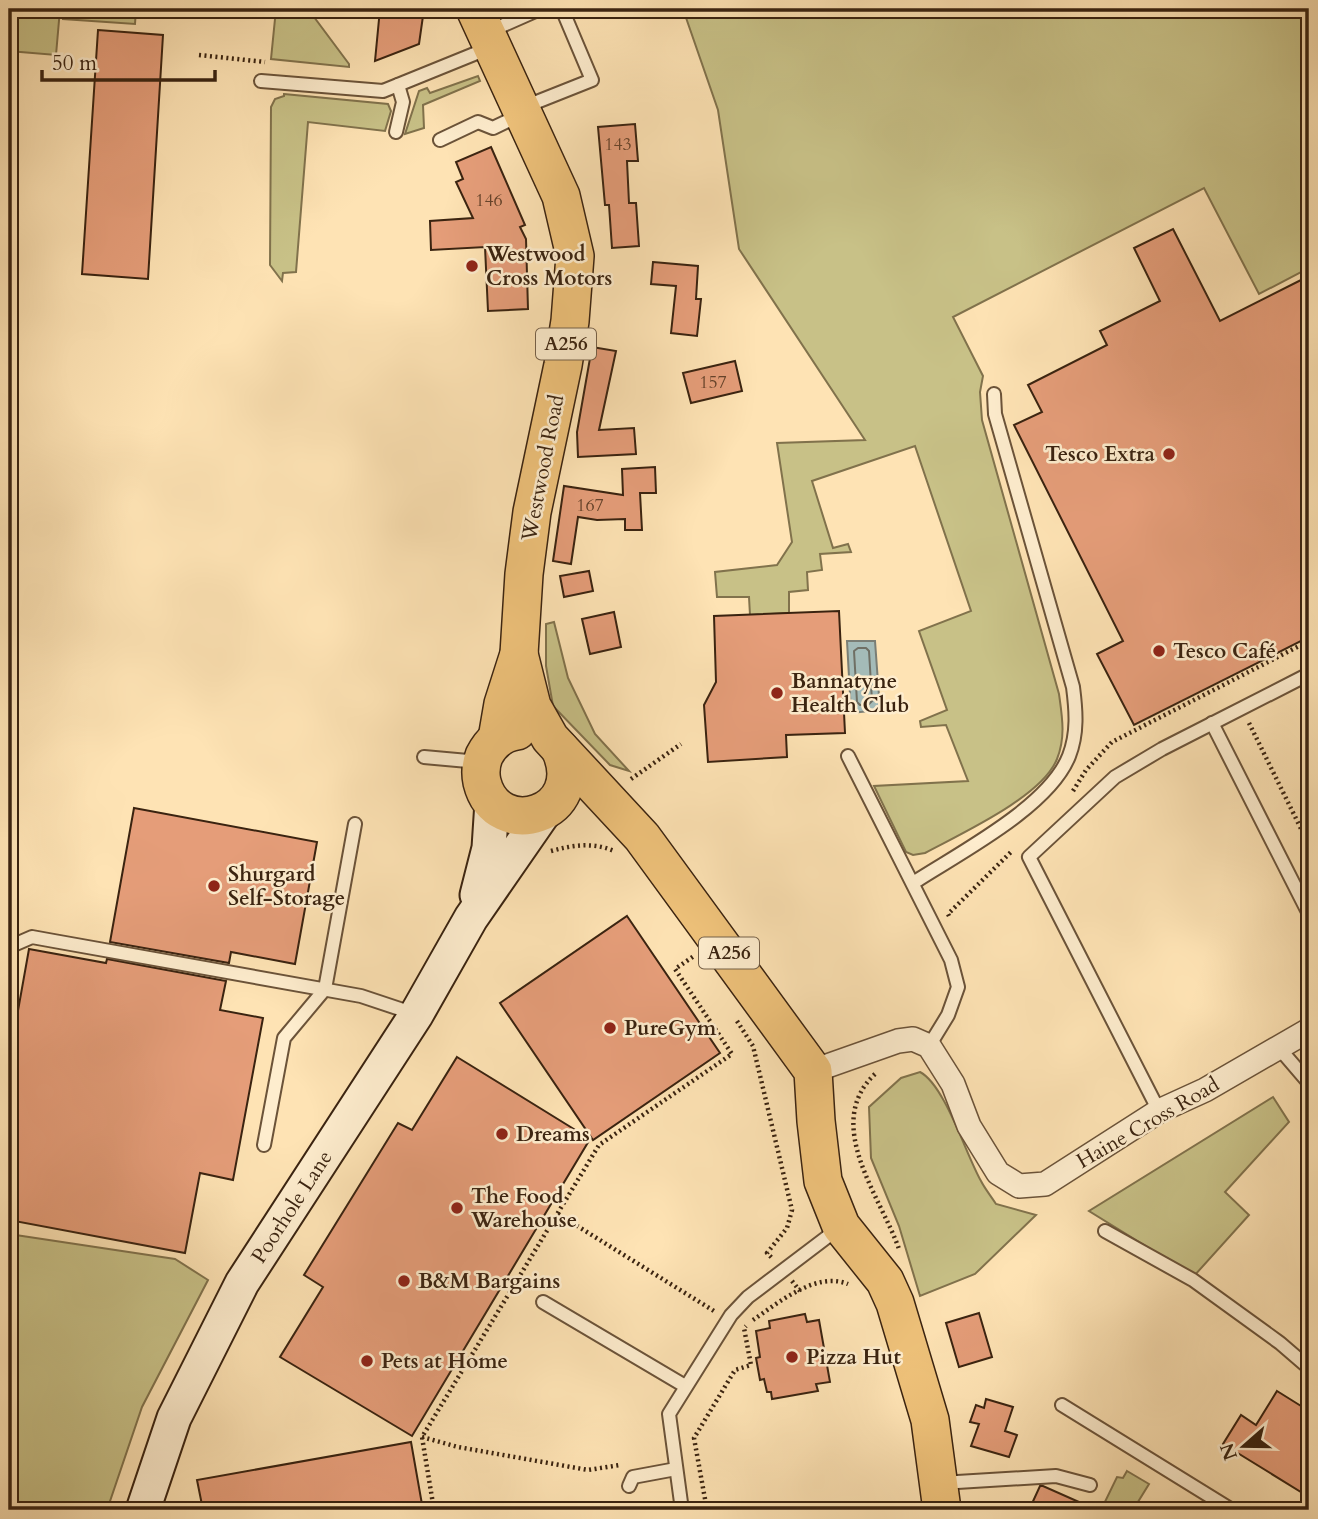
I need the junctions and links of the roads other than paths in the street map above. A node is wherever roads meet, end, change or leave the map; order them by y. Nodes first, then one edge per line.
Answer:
1 (540, 9) edge
2 (562, 9) edge
3 (485, 30) edge
4 (261, 80) dead end
5 (398, 85) junction
6 (523, 110) junction
7 (396, 132) dead end
8 (440, 140) dead end
9 (994, 394) dead end
10 (519, 654) junction
11 (1309, 674) edge
12 (1212, 723) junction
13 (555, 743) junction
14 (489, 751) junction
15 (848, 756) dead end
16 (424, 757) dead end
17 (492, 802) junction
18 (550, 807) junction
19 (355, 824) dead end
20 (642, 837) junction
21 (913, 883) junction
22 (1309, 915) edge
23 (471, 918) junction
24 (9, 947) edge
25 (325, 989) junction
26 (416, 1015) junction
27 (1309, 1030) edge
28 (929, 1046) junction
29 (1279, 1048) junction
30 (813, 1071) junction
31 (1309, 1083) edge
32 (1160, 1111) junction
33 (264, 1145) dead end
34 (841, 1226) junction
35 (1105, 1231) dead end
36 (544, 1302) dead end
37 (1309, 1368) edge
38 (685, 1386) junction
39 (1062, 1405) dead end
40 (676, 1469) junction
41 (1090, 1485) dead end
42 (629, 1486) dead end
43 (941, 1497) edge
44 (143, 1510) edge
45 (682, 1510) edge
46 (1232, 1510) edge

1 - 3 lane
2 - 6 lane
3 - 5 lane
3 - 6 main road, Westwood Road / A256
4 - 5 lane
5 - 7 lane
6 - 8 lane
6 - 10 main road, Westwood Road / A256
9 - 21 lane
10 - 13 main road, Westwood Road / A256
10 - 14 main road, Westwood Road / A256
11 - 12 lane
12 - 22 lane
12 - 32 lane
13 - 14 main road
13 - 18 main road, Westwood Road / A256
13 - 20 main road, Westwood Road / A256
14 - 16 lane
14 - 17 main road, Westwood Road / A256
15 - 21 lane
17 - 18 main road
17 - 23 street, Poorhole Lane
18 - 20 main road
18 - 23 street, Poorhole Lane
19 - 25 lane
20 - 30 main road, Westwood Road / A256
21 - 28 lane
23 - 26 street, Poorhole Lane
24 - 25 lane
25 - 26 lane
25 - 33 lane
26 - 44 street, Poorhole Lane
27 - 29 street, Haine Cross Road
28 - 30 street
28 - 32 street, Haine Cross Road
29 - 31 lane
29 - 32 street, Haine Cross Road
30 - 34 main road
34 - 38 lane
34 - 43 main road
35 - 37 lane
36 - 38 lane
38 - 40 lane
39 - 46 lane
40 - 42 lane
40 - 45 lane
41 - 43 lane

